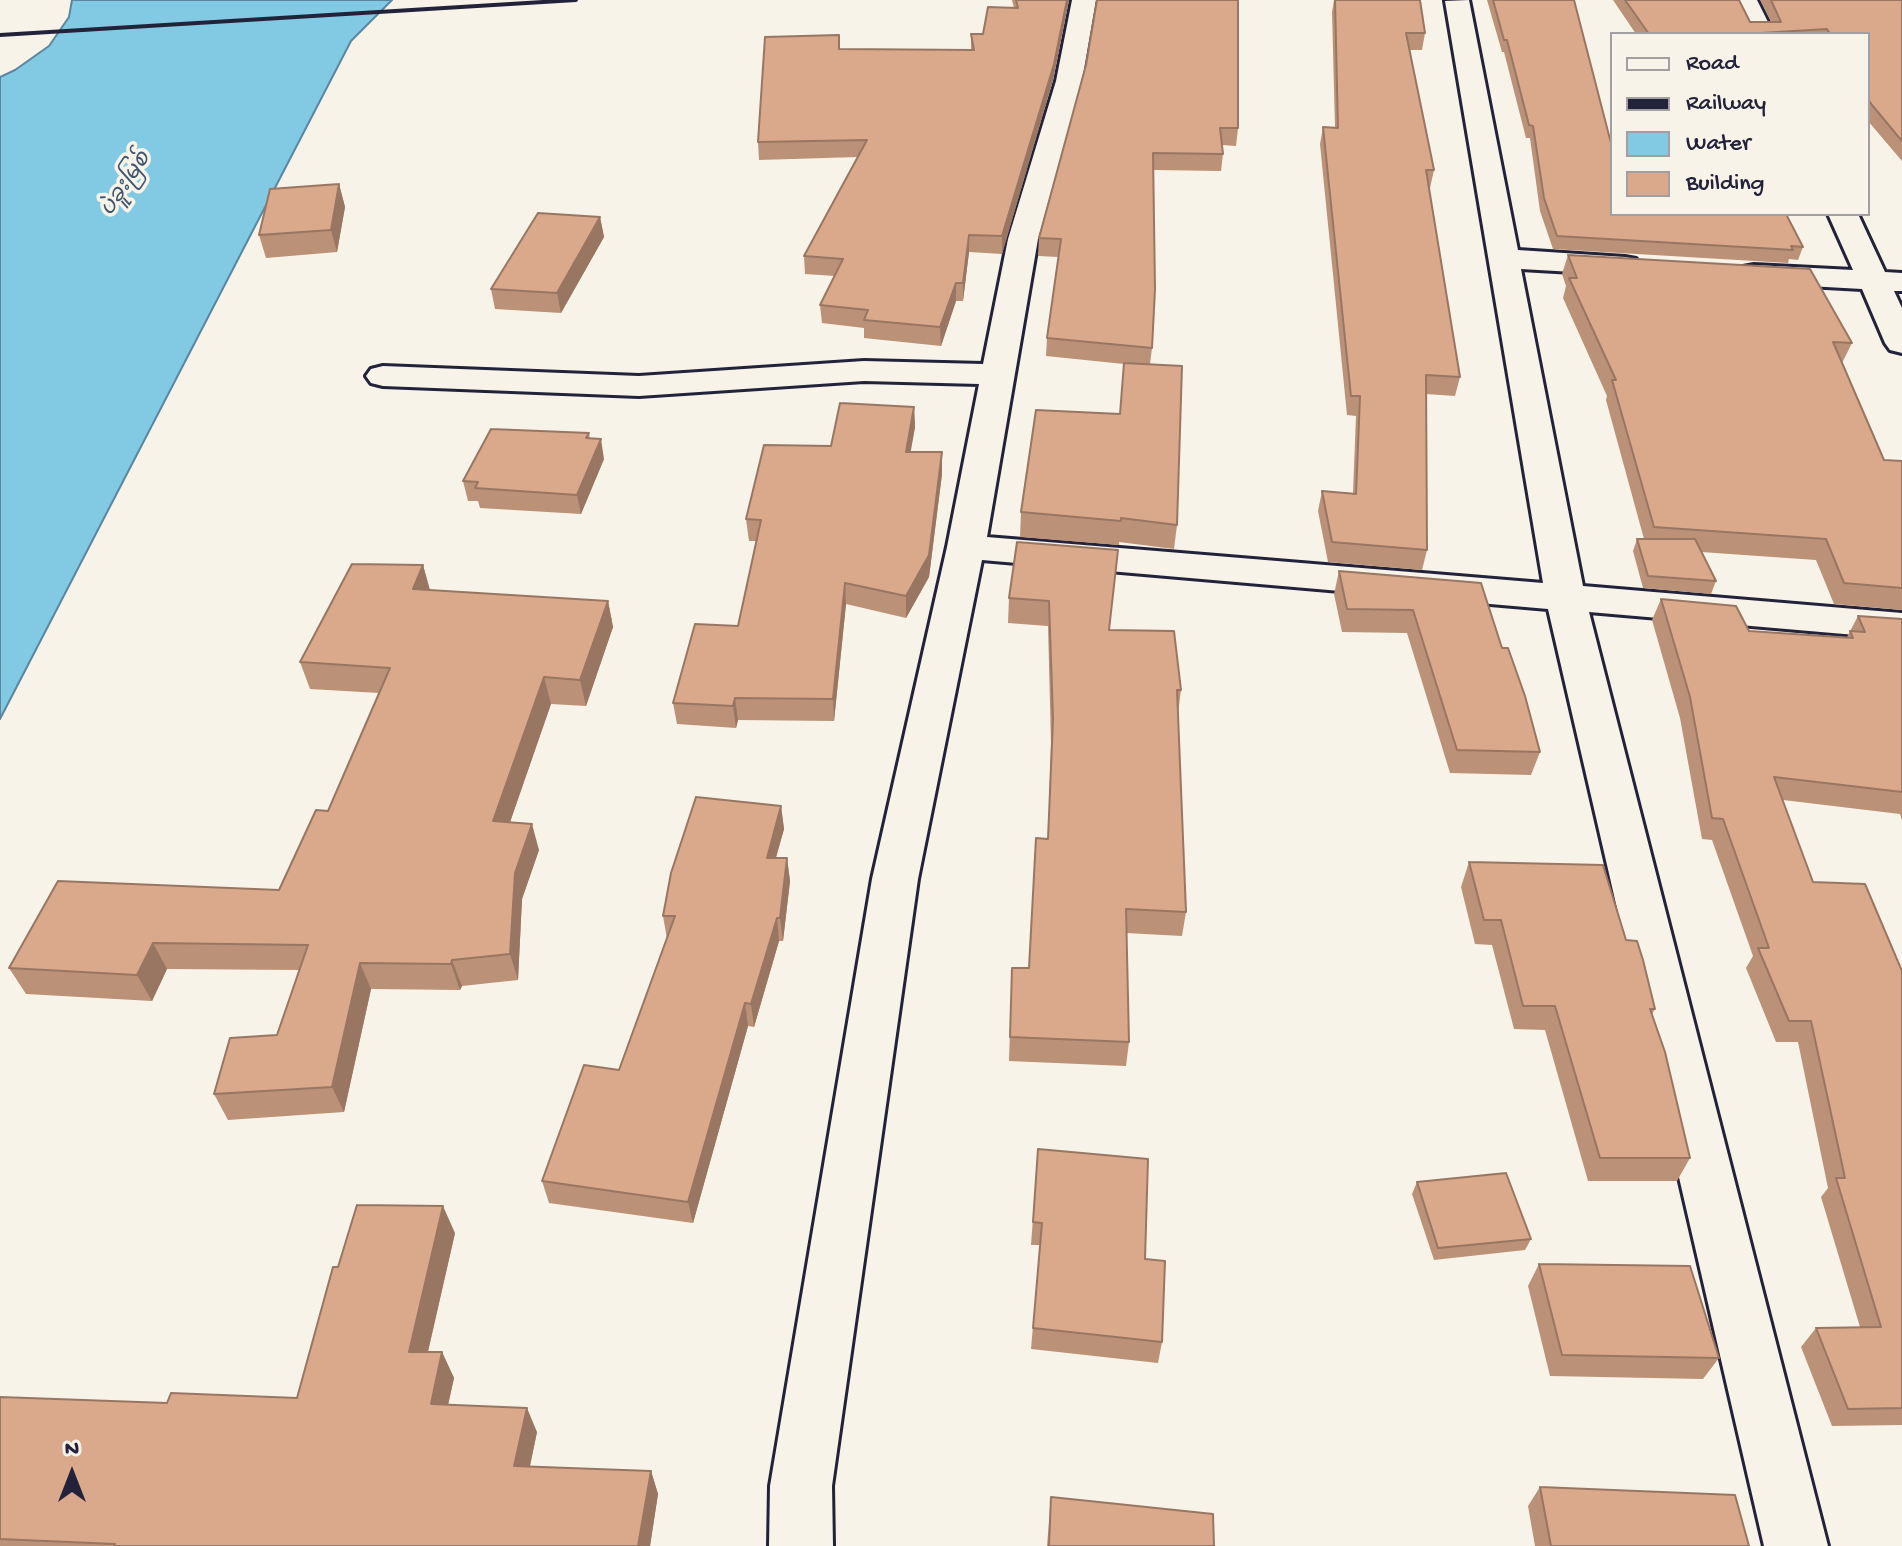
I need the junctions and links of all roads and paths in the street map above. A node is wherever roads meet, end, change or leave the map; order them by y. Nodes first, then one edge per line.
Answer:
1 (1084, 0) edge
2 (1745, 0) edge
3 (1457, 1) edge
4 (1760, 32) edge
5 (1844, 216) edge
6 (1504, 259) junction
7 (1658, 268) edge
8 (1720, 272) edge
9 (1888, 281) edge
10 (1902, 343) edge
11 (998, 374) junction
12 (383, 376) dead end
13 (966, 547) junction
14 (1565, 597) junction
15 (1902, 626) edge
16 (801, 1546) edge
17 (1796, 1546) edge

1 - 11 street
2 - 4 street
3 - 6 street
5 - 9 street
6 - 7 street
6 - 14 street
8 - 9 street
9 - 10 street
11 - 12 street
11 - 13 street
13 - 14 street
13 - 16 street
14 - 15 street
14 - 17 street

